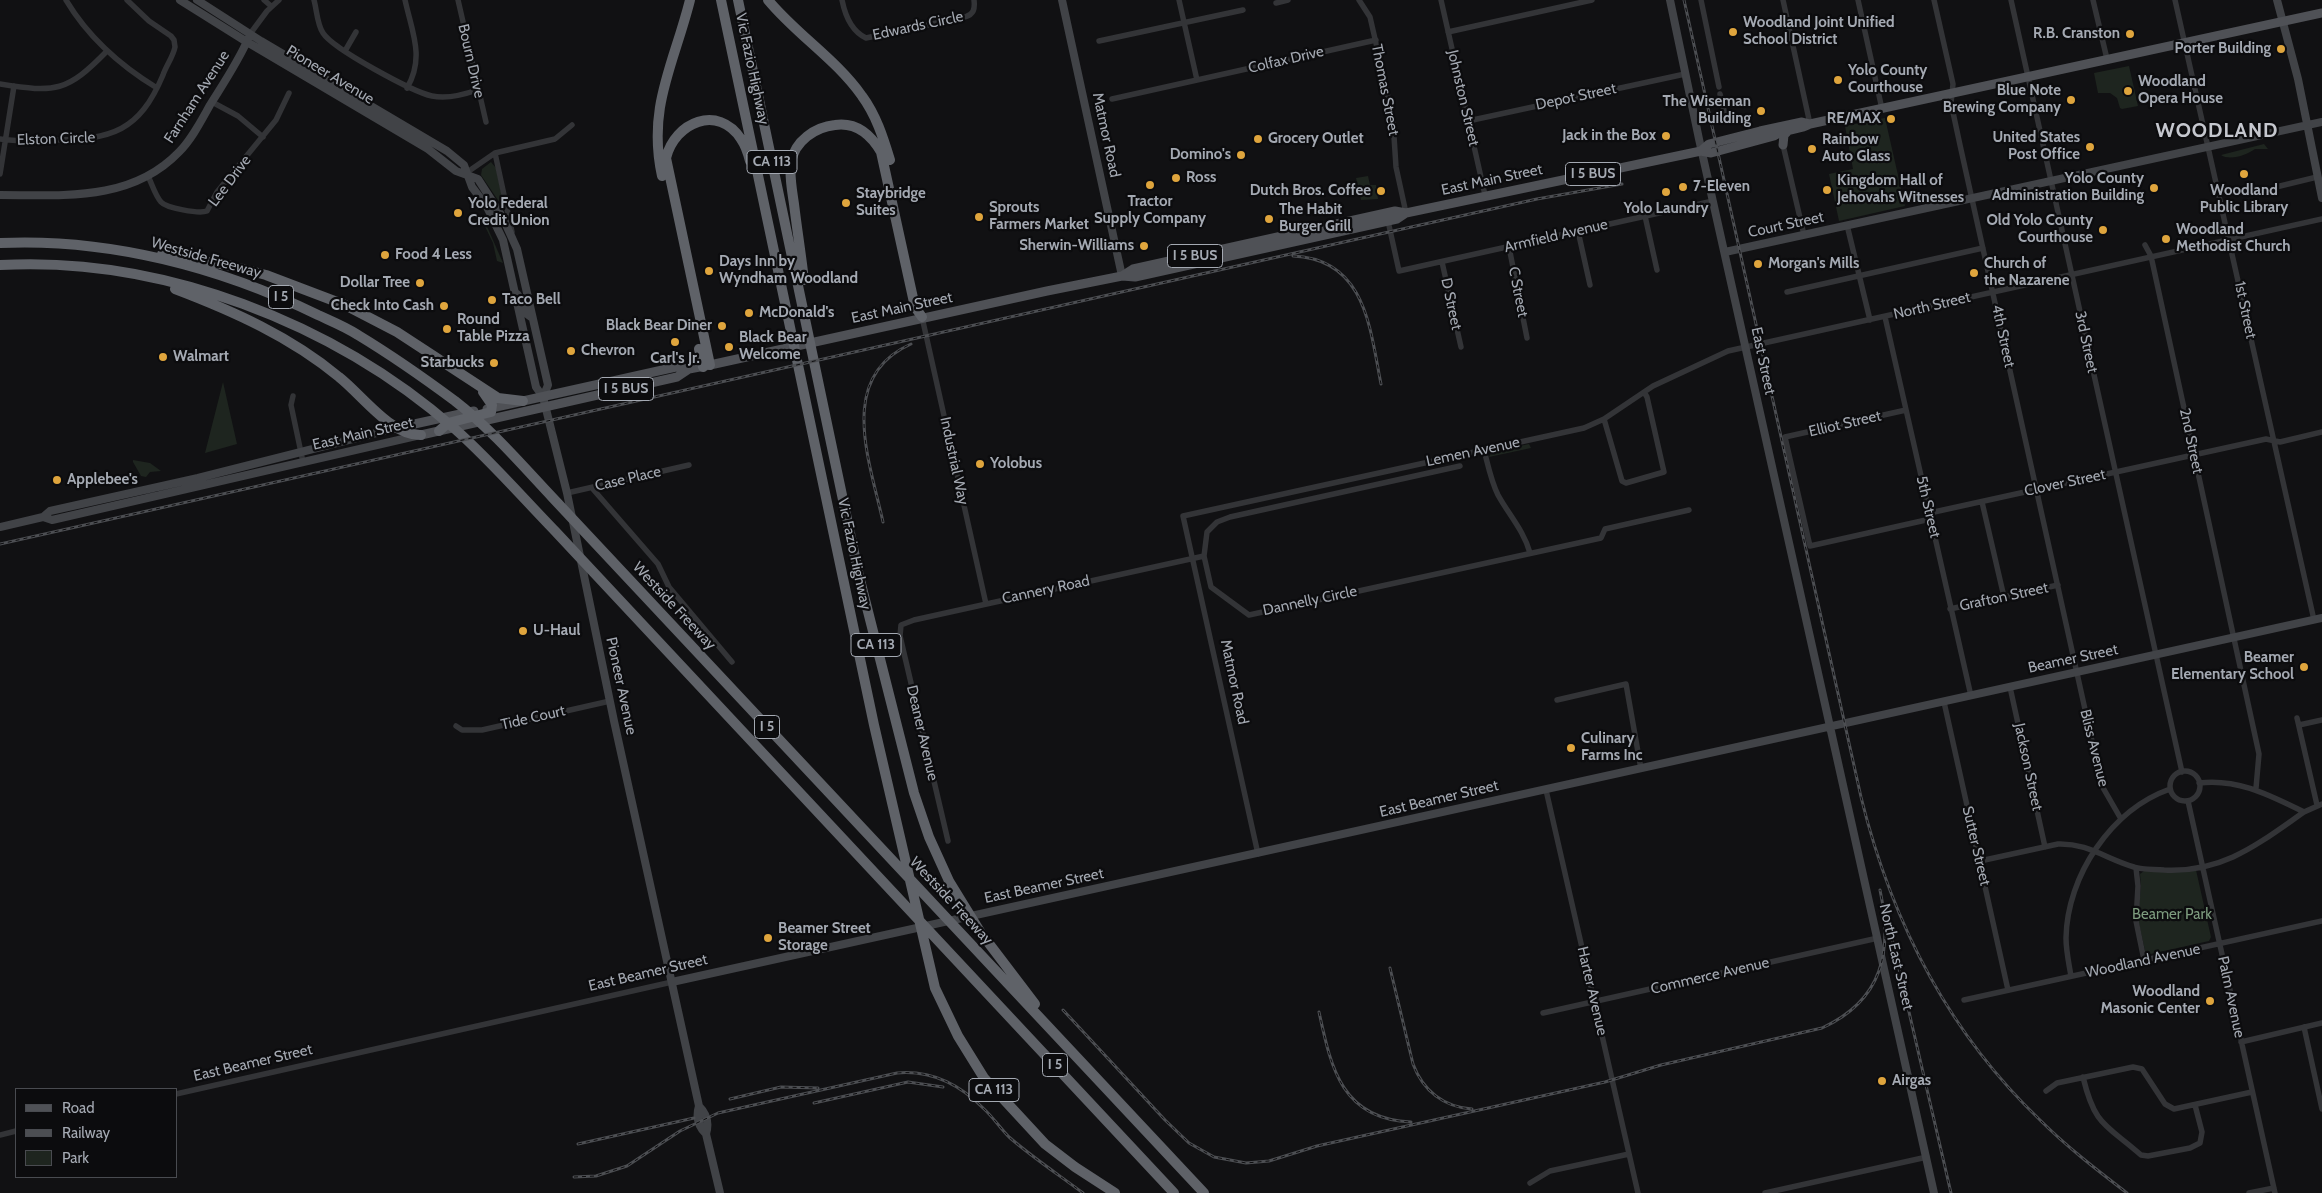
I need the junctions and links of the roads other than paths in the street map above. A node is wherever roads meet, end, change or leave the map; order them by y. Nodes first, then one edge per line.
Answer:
1 (66, 0) edge
2 (127, 0) edge
3 (180, 0) edge
4 (197, 0) edge
5 (264, 0) edge
6 (279, 0) edge
7 (314, 0) edge
8 (405, 0) edge
9 (458, 0) edge
10 (690, 0) edge
11 (721, 0) edge
12 (738, 0) edge
13 (768, 0) edge
14 (842, 0) edge
15 (974, 0) edge
16 (1062, 0) edge
17 (1179, 0) edge
18 (1288, 0) edge
19 (1359, 0) edge
20 (1441, 0) edge
21 (1592, 0) edge
22 (1670, 0) edge
23 (1700, 0) edge
24 (1783, 0) edge
25 (1858, 0) edge
26 (1934, 0) edge
27 (2011, 0) edge
28 (2093, 0) edge
29 (2176, 0) edge
30 (2277, 0) edge
31 (1276, 3) dead end
32 (271, 6) junction
33 (1243, 10) dead end
34 (2322, 13) edge
35 (2283, 22) junction
36 (1184, 23) junction
37 (356, 32) dead end
38 (1448, 32) junction
39 (250, 34) junction
40 (1376, 40) junction
41 (1099, 41) dead end
42 (247, 42) junction
43 (2185, 42) junction
44 (107, 51) junction
45 (345, 51) junction
46 (2107, 59) junction
47 (1685, 74) junction
48 (2028, 76) junction
49 (1196, 80) junction
50 (0, 84) edge
51 (14, 86) junction
52 (157, 88) junction
53 (407, 88) junction
54 (478, 90) junction
55 (289, 93) dead end
56 (1952, 93) junction
57 (1112, 99) dead end
58 (212, 102) junction
59 (1882, 109) junction
60 (370, 115) junction
61 (1726, 119) dead end
62 (1468, 121) junction
63 (486, 122) dead end
64 (2322, 122) edge
65 (1811, 124) junction
66 (572, 125) dead end
67 (2307, 126) junction
68 (417, 132) junction
69 (1787, 132) junction
70 (1774, 136) junction
71 (263, 137) junction
72 (2, 140) edge
73 (1783, 145) junction
74 (2209, 148) junction
75 (1701, 151) junction
76 (495, 153) junction
77 (466, 173) junction
78 (0, 174) edge
79 (148, 176) junction
80 (2317, 177) junction
81 (2051, 180) junction
82 (2276, 187) dead end
83 (1485, 195) junction
84 (0, 196) edge
85 (1972, 198) junction
86 (2322, 198) edge
87 (1713, 201) junction
88 (765, 203) junction
89 (1406, 213) junction
90 (1645, 216) junction
91 (2322, 219) edge
92 (1388, 221) junction
93 (1847, 225) junction
94 (1578, 231) junction
95 (1804, 235) junction
96 (512, 237) junction
97 (2229, 239) junction
98 (0, 243) edge
99 (2145, 245) dead end
100 (84, 246) junction
101 (1510, 247) junction
102 (1983, 248) junction
103 (1725, 252) junction
104 (2150, 256) junction
105 (1442, 262) junction
106 (0, 265) edge
107 (1657, 270) dead end
108 (2071, 274) junction
109 (141, 276) junction
110 (512, 276) junction
111 (1122, 276) junction
112 (1859, 276) junction
113 (1590, 285) dead end
114 (515, 292) junction
115 (1787, 292) dead end
116 (1993, 292) junction
117 (529, 299) junction
118 (532, 317) junction
119 (922, 317) junction
120 (1885, 317) junction
121 (1870, 320) junction
122 (807, 323) junction
123 (1527, 338) dead end
124 (1746, 346) junction
125 (1460, 347) dead end
126 (706, 366) junction
127 (688, 369) junction
128 (654, 372) junction
129 (480, 387) junction
130 (627, 388) junction
131 (1644, 392) junction
132 (294, 396) dead end
133 (543, 397) junction
134 (523, 401) junction
135 (493, 407) junction
136 (546, 407) junction
137 (1906, 410) junction
138 (1604, 419) junction
139 (396, 428) junction
140 (439, 431) junction
141 (2322, 432) edge
142 (421, 435) junction
143 (2273, 440) junction
144 (1484, 450) junction
145 (301, 451) junction
146 (2194, 455) junction
147 (1441, 459) junction
148 (304, 462) junction
149 (689, 465) dead end
150 (1460, 466) dead end
151 (1444, 470) junction
152 (2115, 472) junction
153 (592, 488) junction
154 (1311, 488) junction
155 (2037, 490) junction
156 (567, 493) junction
157 (1314, 498) junction
158 (1982, 502) junction
159 (1689, 510) dead end
160 (1183, 516) joint
161 (1930, 516) junction
162 (43, 517) junction
163 (0, 527) edge
164 (1810, 546) joint
165 (1530, 553) junction
166 (1204, 556) junction
167 (1192, 559) junction
168 (2058, 585) junction
169 (2004, 597) junction
170 (986, 604) junction
171 (1950, 609) junction
172 (2318, 619) edge
173 (901, 625) joint
174 (2234, 638) junction
175 (2156, 655) junction
176 (732, 662) dead end
177 (2077, 672) junction
178 (2010, 687) junction
179 (1971, 696) junction
180 (1557, 700) dead end
181 (610, 701) junction
182 (1944, 702) junction
183 (2322, 720) edge
184 (456, 726) dead end
185 (1830, 728) junction
186 (1641, 769) junction
187 (2182, 772) junction
188 (2199, 783) junction
189 (2256, 788) junction
190 (2170, 789) junction
191 (1546, 790) junction
192 (2188, 801) junction
193 (2320, 804) edge
194 (2304, 812) junction
195 (2121, 819) junction
196 (948, 841) dead end
197 (2045, 847) junction
198 (2094, 850) junction
199 (1258, 854) junction
200 (1980, 861) junction
201 (2202, 867) junction
202 (2136, 868) junction
203 (2322, 921) edge
204 (1878, 938) junction
205 (2220, 944) junction
206 (2144, 960) junction
207 (2071, 976) junction
208 (672, 982) junction
209 (2008, 990) junction
210 (1964, 1000) dead end
211 (1594, 1002) junction
212 (1543, 1013) dead end
213 (2322, 1023) edge
214 (2304, 1027) junction
215 (2241, 1042) junction
216 (1067, 1047) junction
217 (2083, 1077) junction
218 (2046, 1091) dead end
219 (2252, 1092) junction
220 (178, 1094) edge
221 (2195, 1105) junction
222 (2322, 1110) edge
223 (15, 1132) edge
224 (0, 1135) edge
225 (1629, 1154) junction
226 (1927, 1157) junction
227 (1530, 1183) dead end
228 (2274, 1190) edge
229 (720, 1193) edge
230 (1115, 1193) edge
231 (1174, 1193) edge
232 (1204, 1193) edge
233 (1638, 1193) edge
234 (1765, 1193) edge
235 (1934, 1193) edge
236 (2249, 1193) edge

1 - 44 street
2 - 52 street, Elston Circle
3 - 42 street, Pioneer Avenue
4 - 39 street, Pioneer Avenue
5 - 32 street
6 - 32 street, Farnham Avenue
7 - 45 street
8 - 53 street
9 - 54 street, Bourn Drive
10 - 126 highway
11 - 88 highway, Vic Fazio Highway / CA 113
12 - 122 highway, Vic Fazio Highway / CA 113
13 - 119 highway
14 - 15 street, Edwards Circle
16 - 111 street, Matmor Road
17 - 36 street
18 - 31 street
19 - 40 street, Thomas Street
20 - 38 street, Johnston Street
21 - 38 street
22 - 47 street, East Street
23 - 61 street
24 - 65 street
25 - 59 street
26 - 56 street, 4th Street
27 - 48 street, 3rd Street
28 - 46 street
29 - 43 street, 1st Street
30 - 35 street
32 - 39 street, Farnham Avenue
33 - 36 street
34 - 35 main road, I 5 BUS
35 - 43 main road, I 5 BUS
35 - 67 street
36 - 41 street
36 - 49 street
37 - 45 street
38 - 62 street, Johnston Street
39 - 42 street, Farnham Avenue
39 - 68 street, Pioneer Avenue
40 - 49 street, Colfax Drive
40 - 89 street, Thomas Street
42 - 58 street, Farnham Avenue
42 - 60 street, Pioneer Avenue
43 - 46 main road, I 5 BUS
43 - 74 street, 1st Street
44 - 51 street
44 - 52 street
45 - 53 street
46 - 48 main road, I 5 BUS
47 - 62 street, Depot Street
47 - 75 street, East Street
48 - 56 main road, I 5 BUS
48 - 81 street, 3rd Street
49 - 57 street, Colfax Drive
50 - 51 street
51 - 72 street
52 - 72 street, Elston Circle
53 - 54 street
54 - 63 street, Bourn Drive
55 - 71 street
56 - 59 main road, I 5 BUS
56 - 85 street, 4th Street
58 - 71 street
58 - 79 street, Farnham Avenue
59 - 65 main road, I 5 BUS
60 - 68 street
60 - 77 street, Pioneer Avenue
62 - 83 street, Johnston Street
64 - 67 street, Court Street
65 - 69 main road, I 5 BUS
65 - 75 main road, I 5 BUS
66 - 76 street
67 - 74 street, Court Street
67 - 80 street
68 - 77 street, Pioneer Avenue
69 - 70 main road, I 5 BUS
69 - 73 main road
70 - 73 main road
70 - 75 main road, I 5 BUS
71 - 79 street, Lee Drive
72 - 78 street
73 - 95 street
74 - 81 street, Court Street
74 - 97 street, 1st Street
75 - 83 main road, East Main Street / I 5 BUS
75 - 87 street, East Street
76 - 77 street
76 - 96 street
77 - 96 street, Pioneer Avenue
77 - 110 street, Pioneer Avenue
79 - 84 street, Farnham Avenue
80 - 82 street
80 - 86 street
81 - 85 street, Court Street
81 - 108 street, 3rd Street
83 - 89 main road, East Main Street / I 5 BUS
85 - 93 street, Court Street
85 - 102 street, 4th Street
87 - 90 street, Armfield Avenue
87 - 103 street, East Street
88 - 126 highway
88 - 230 highway, Vic Fazio Highway / CA 113
89 - 92 main road, East Main Street / I 5 BUS
89 - 111 main road, East Main Street / I 5 BUS
90 - 94 street, Armfield Avenue
90 - 107 street
91 - 97 street, North Street
92 - 105 street, Armfield Avenue
92 - 111 main road, East Main Street / I 5 BUS
93 - 95 street, Court Street
93 - 112 street
94 - 101 street, Armfield Avenue
94 - 113 street
95 - 103 street, Court Street
96 - 117 street, Pioneer Avenue
97 - 104 street, North Street
97 - 143 street, 1st Street
98 - 100 highway, Westside Freeway / I 5
99 - 104 street, 2nd Street
100 - 129 highway
100 - 216 highway, Westside Freeway / I 5
101 - 105 street, Armfield Avenue
101 - 123 street, C Street
102 - 112 street
102 - 116 street, 4th Street
103 - 124 street, East Street
104 - 108 street, North Street
104 - 146 street, 2nd Street
105 - 125 street, D Street
106 - 109 highway, I 5
108 - 116 street, North Street
108 - 152 street, 3rd Street
109 - 139 highway
109 - 231 highway, I 5
110 - 114 street, Pioneer Avenue
110 - 117 street
111 - 119 main road, East Main Street / I 5 BUS
112 - 115 street
112 - 121 street
114 - 118 street
114 - 133 street, Pioneer Avenue
116 - 120 street, North Street
116 - 155 street, 4th Street
117 - 118 street, Pioneer Avenue
118 - 133 street, Pioneer Avenue
119 - 122 highway
119 - 126 main road, East Main Street / I 5 BUS
119 - 170 street, Industrial Way
120 - 121 street, North Street
120 - 137 street, 5th Street
121 - 124 street, North Street
122 - 216 highway, Vic Fazio Highway / CA 113
124 - 131 street, Lemen Avenue
124 - 185 street, East Street
126 - 127 main road, East Main Street / I 5 BUS
127 - 128 main road, East Main Street / I 5 BUS
127 - 130 main road, East Main Street / I 5 BUS
128 - 130 main road
128 - 133 main road, East Main Street / I 5 BUS
129 - 134 highway
129 - 135 highway
130 - 136 main road, East Main Street / I 5 BUS
131 - 138 street, Lemen Avenue
131 - 138 street
132 - 145 street
133 - 134 main road, East Main Street / I 5 BUS
133 - 136 street, Pioneer Avenue
134 - 135 main road, East Main Street / I 5 BUS
135 - 139 main road, East Main Street
135 - 140 highway
136 - 140 main road, East Main Street
136 - 156 street, Pioneer Avenue
137 - 161 street, 5th Street
137 - 164 street, Elliot Street
138 - 144 street, Lemen Avenue
139 - 142 highway
139 - 145 street, East Main Street
140 - 142 main road, East Main Street
141 - 143 street, Clover Street
142 - 148 street, East Main Street
143 - 146 street, Clover Street
143 - 172 street, 1st Street
144 - 147 street, Lemen Avenue
144 - 165 street
145 - 148 street
145 - 162 street, East Main Street
146 - 152 street, Clover Street
146 - 174 street, 2nd Street
147 - 151 street
147 - 154 street, Lemen Avenue
148 - 162 street, East Main Street
149 - 153 street, Case Place
150 - 151 street, Dannelly Circle
151 - 157 street, Dannelly Circle
152 - 155 street, Clover Street
152 - 175 street, 3rd Street
153 - 156 street, Case Place
153 - 176 street
154 - 157 street
154 - 160 street, Lemen Avenue
155 - 158 street, Clover Street
155 - 168 street, 4th Street
156 - 181 street, Pioneer Avenue
157 - 166 street, Dannelly Circle
158 - 161 street, Clover Street
158 - 169 street
159 - 165 street, Dannelly Circle
160 - 167 street, Matmor Road
161 - 164 street, Clover Street
161 - 171 street, 5th Street
162 - 163 street, East Main Street
165 - 166 street, Dannelly Circle
166 - 167 street, Cannery Road
167 - 170 street, Cannery Road
167 - 199 street, Matmor Road
168 - 169 street, Grafton Street
168 - 177 street, 4th Street
169 - 171 street, Grafton Street
170 - 173 street, Cannery Road
171 - 179 street, 5th Street
172 - 174 street, Beamer Street
173 - 196 street, Deaner Avenue
174 - 175 street, Beamer Street
174 - 189 street, 2nd Street
175 - 177 street, Beamer Street
175 - 187 street
177 - 178 street, Beamer Street
177 - 195 street, Bliss Avenue
178 - 179 street, Beamer Street
178 - 197 street, Jackson Street
179 - 182 street, Beamer Street
180 - 186 street
181 - 184 street, Tide Court
181 - 208 street, Pioneer Avenue
182 - 185 street, Beamer Street
182 - 200 street, Sutter Street
183 - 193 street
185 - 186 street, East Beamer Street
185 - 204 street, North East Street
186 - 191 street, East Beamer Street
187 - 188 street
187 - 190 street
188 - 189 street
188 - 192 street
189 - 194 street
190 - 192 street
190 - 195 street
191 - 199 street, East Beamer Street
191 - 211 street, Harter Avenue
192 - 201 street, Palm Avenue
193 - 194 street
194 - 201 street
195 - 198 street
197 - 198 street
197 - 200 street
198 - 202 street
198 - 207 street
199 - 208 street, East Beamer Street
200 - 209 street, Sutter Street
201 - 202 street
201 - 205 street, Palm Avenue
202 - 206 street
203 - 205 street, Woodland Avenue
204 - 211 street, Commerce Avenue
204 - 226 street, North East Street
205 - 206 street, Woodland Avenue
205 - 215 street, Palm Avenue
206 - 207 street, Woodland Avenue
207 - 209 street, Woodland Avenue
208 - 220 street, East Beamer Street
208 - 229 street, Pioneer Avenue
209 - 210 street, Woodland Avenue
211 - 212 street, Commerce Avenue
211 - 225 street, Harter Avenue
213 - 214 street
214 - 215 street
214 - 222 street
215 - 219 street, Palm Avenue
216 - 232 highway, Westside Freeway / I 5
217 - 218 street
217 - 221 street
217 - 221 street
219 - 221 street
219 - 228 street, Palm Avenue
223 - 224 street
225 - 227 street
225 - 233 street, Harter Avenue
226 - 234 street
226 - 235 street, North East Street
228 - 236 street

